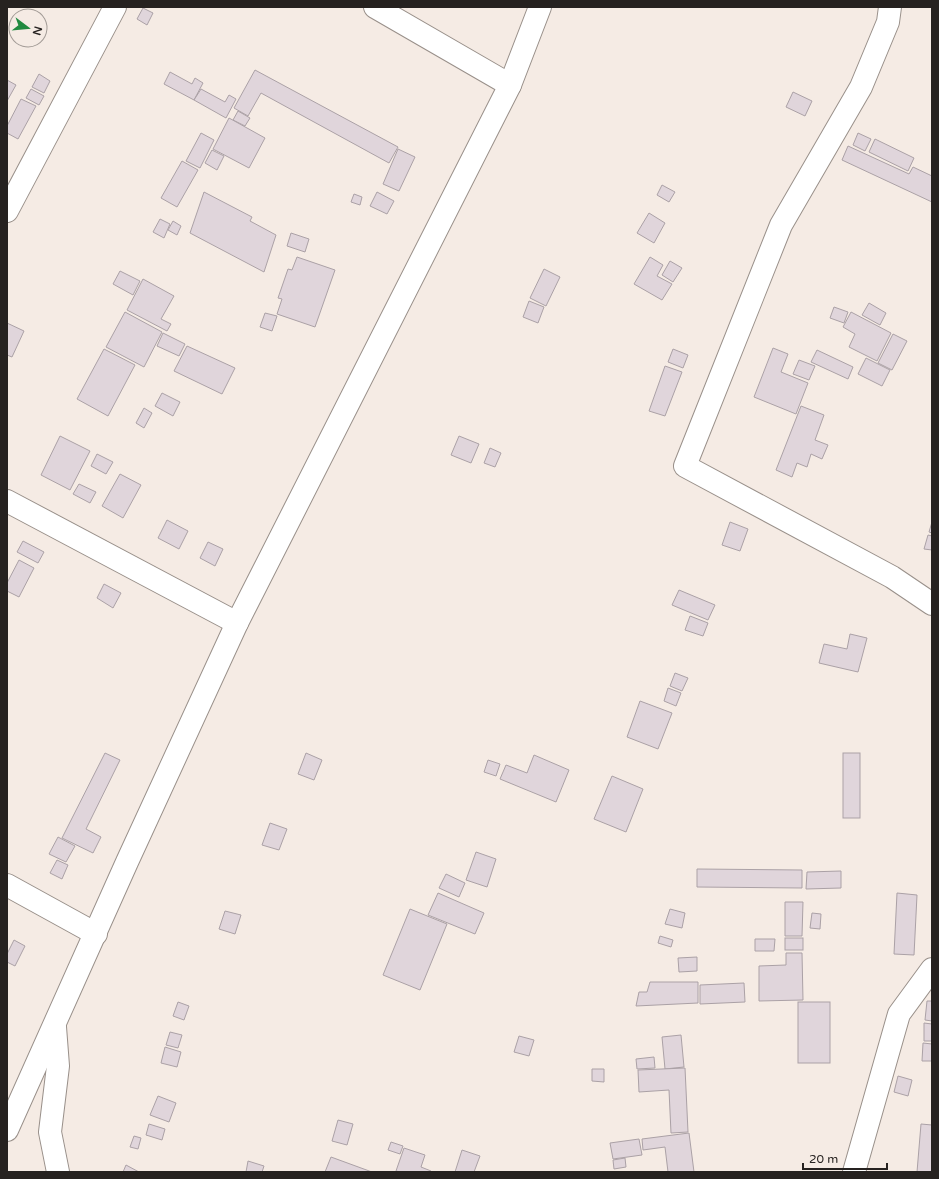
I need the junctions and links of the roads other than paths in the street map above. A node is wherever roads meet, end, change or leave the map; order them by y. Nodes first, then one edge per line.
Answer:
1 (115, 7) edge
2 (375, 7) edge
3 (540, 7) edge
4 (890, 7) edge
5 (510, 85) junction
6 (7, 211) edge
7 (7, 501) edge
8 (932, 604) edge
9 (237, 623) junction
10 (7, 885) edge
11 (96, 934) junction
12 (932, 970) edge
13 (55, 1024) junction
14 (7, 1130) edge
15 (58, 1172) edge
16 (854, 1172) edge

1 - 6 street
2 - 5 street
3 - 5 street
4 - 8 street
5 - 9 street
7 - 9 street
9 - 11 street
10 - 11 street
11 - 13 street
12 - 16 street
13 - 14 street
13 - 15 street

